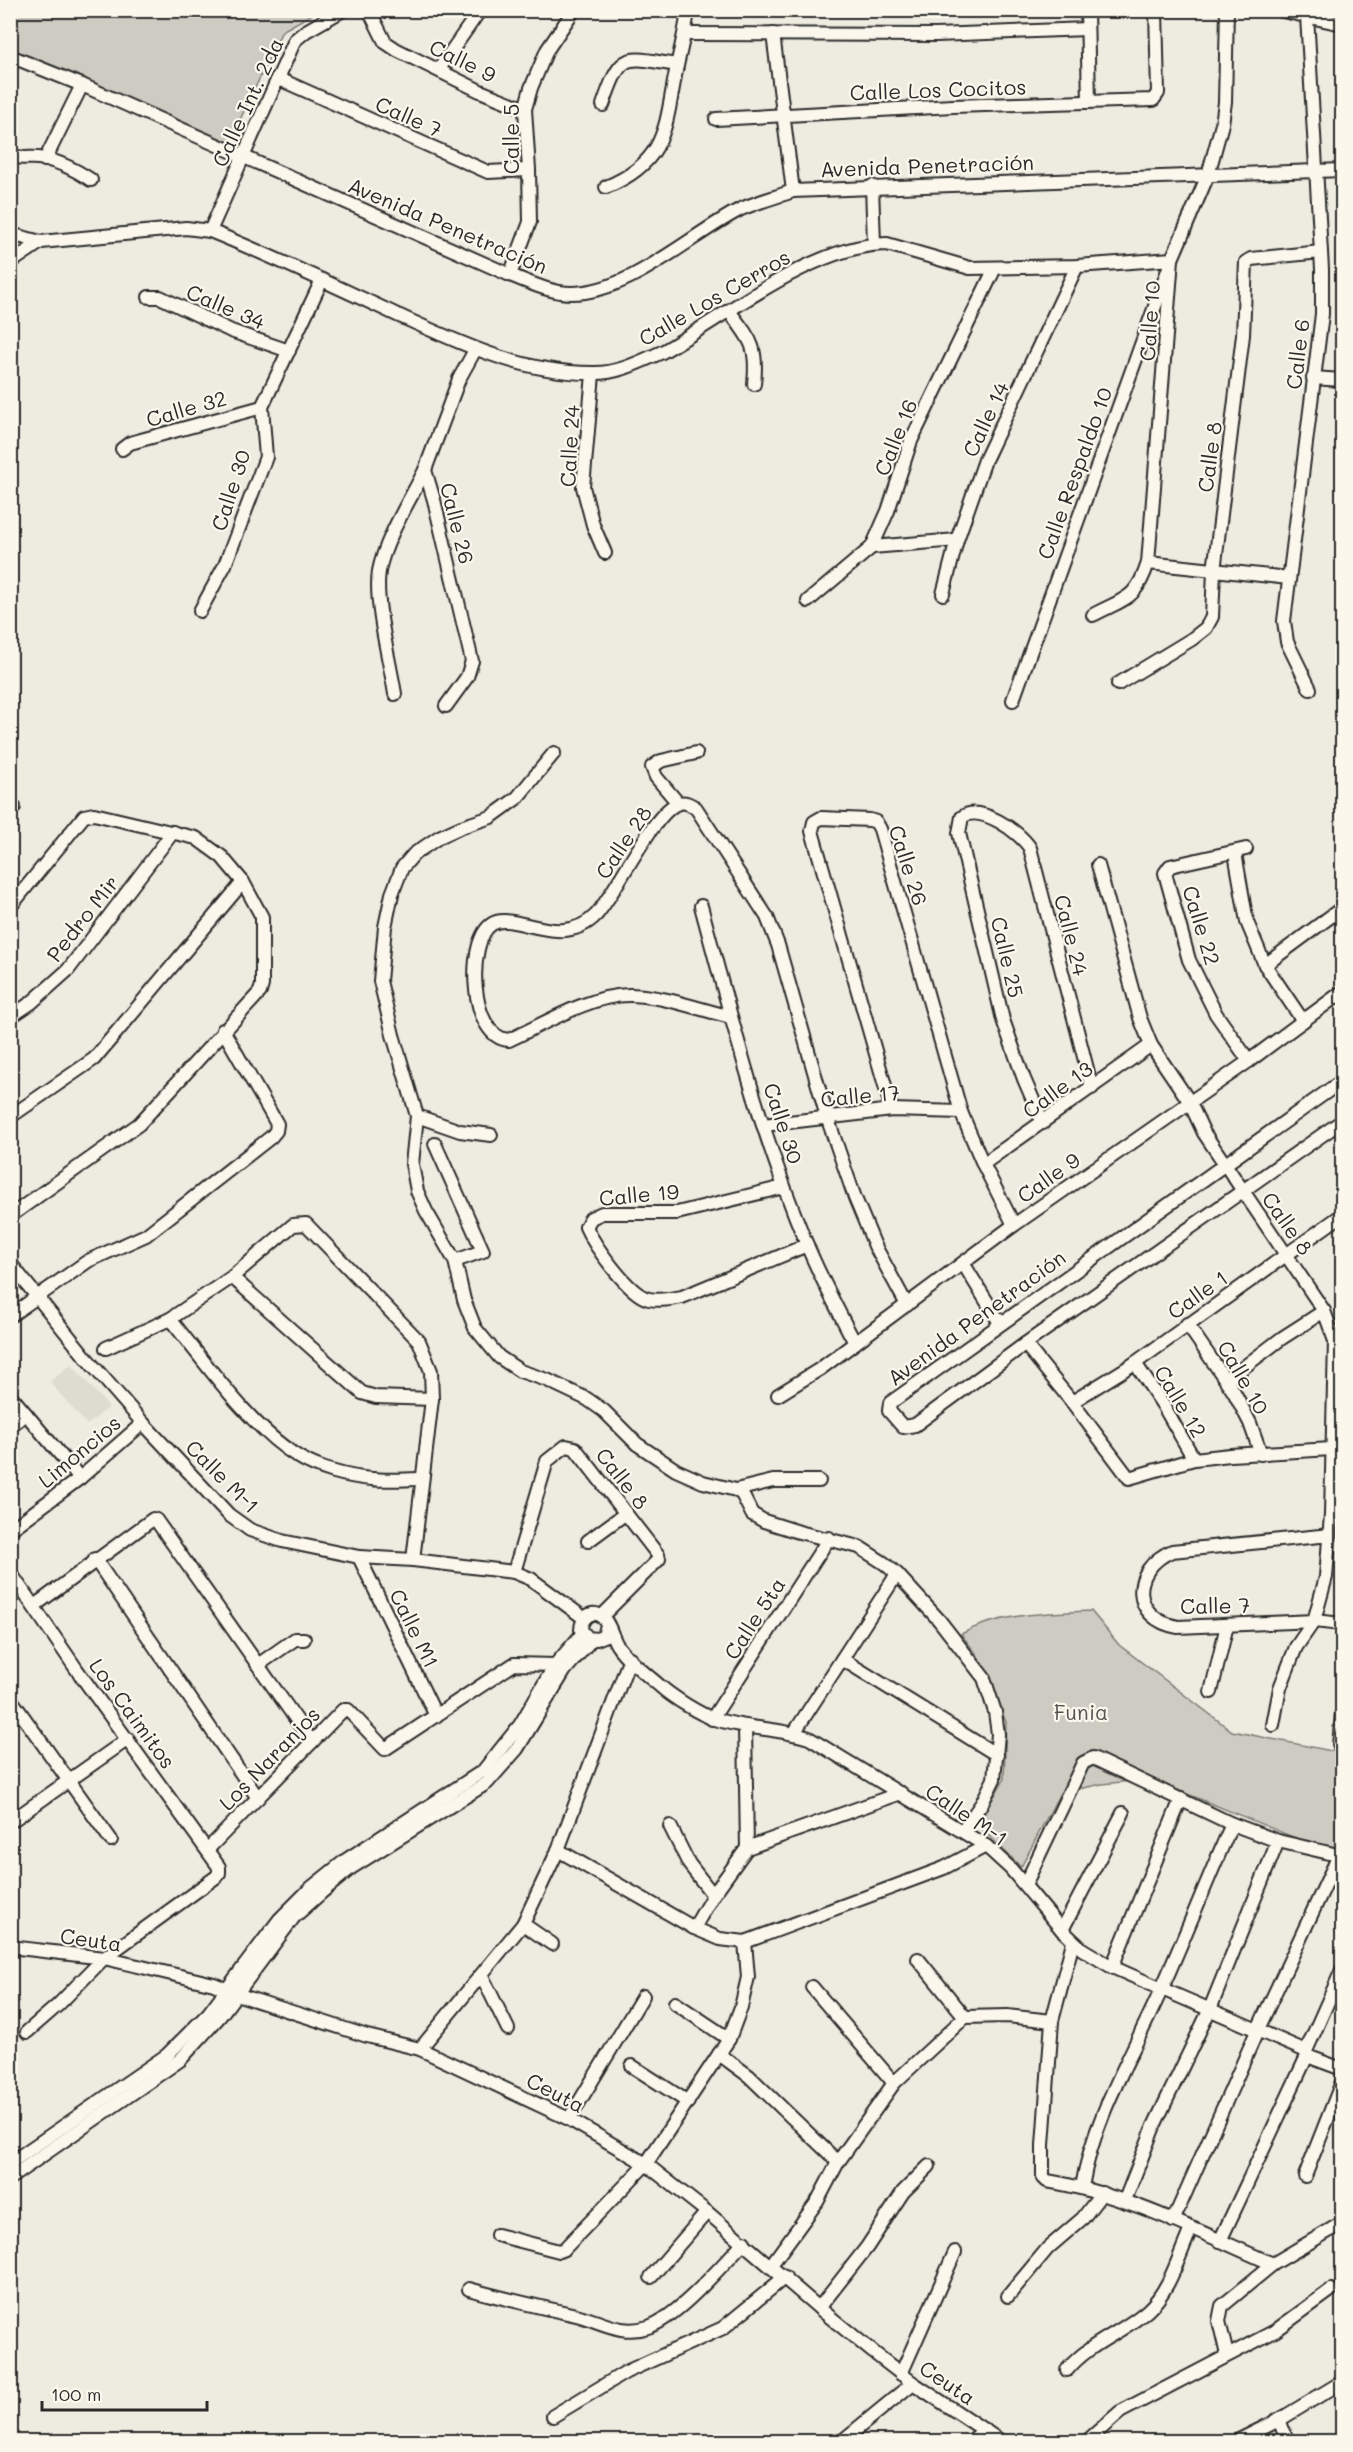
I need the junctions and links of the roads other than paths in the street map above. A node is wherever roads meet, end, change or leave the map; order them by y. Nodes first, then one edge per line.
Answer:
1 (343, 10) edge
2 (369, 10) edge
3 (480, 10) edge
4 (574, 10) edge
5 (688, 10) edge
6 (1087, 10) edge
7 (1156, 10) edge
8 (1227, 10) edge
9 (1278, 10) edge
10 (1307, 16) junction
11 (1342, 24) edge
12 (1087, 29) junction
13 (685, 34) junction
14 (773, 34) junction
15 (10, 56) edge
16 (677, 65) junction
17 (439, 69) junction
18 (277, 78) junction
19 (82, 85) junction
20 (1089, 102) junction
21 (603, 105) dead end
22 (525, 109) junction
23 (783, 116) junction
24 (716, 118) dead end
25 (10, 154) edge
26 (243, 158) junction
27 (45, 160) junction
28 (529, 170) junction
29 (1342, 170) edge
30 (1314, 171) junction
31 (1208, 175) junction
32 (91, 180) dead end
33 (872, 186) junction
34 (606, 187) dead end
35 (793, 191) junction
36 (210, 231) junction
37 (10, 234) edge
38 (41, 242) junction
39 (874, 244) junction
40 (1321, 252) junction
41 (1172, 259) junction
42 (10, 263) edge
43 (1077, 266) junction
44 (995, 268) junction
45 (510, 275) junction
46 (322, 280) junction
47 (149, 297) dead end
48 (729, 311) junction
49 (475, 350) junction
50 (290, 351) junction
51 (593, 374) junction
52 (1313, 378) junction
53 (1342, 380) edge
54 (754, 384) dead end
55 (262, 407) junction
56 (122, 449) dead end
57 (424, 470) junction
58 (957, 540) junction
59 (872, 547) junction
60 (605, 553) dead end
61 (1148, 563) junction
62 (1214, 571) junction
63 (1289, 578) junction
64 (943, 594) dead end
65 (808, 601) dead end
66 (200, 611) dead end
67 (1093, 615) dead end
68 (1118, 684) dead end
69 (1310, 689) dead end
70 (395, 694) dead end
71 (1012, 700) dead end
72 (446, 706) dead end
73 (554, 753) dead end
74 (696, 753) dead end
75 (678, 803) junction
76 (984, 814) joint
77 (173, 832) junction
78 (1098, 865) dead end
79 (243, 882) junction
80 (701, 906) dead end
81 (10, 907) edge
82 (1342, 908) edge
83 (1265, 965) junction
84 (1342, 992) edge
85 (10, 1017) edge
86 (731, 1017) junction
87 (1303, 1021) junction
88 (223, 1030) junction
89 (1151, 1045) junction
90 (1249, 1061) junction
91 (1342, 1081) edge
92 (1092, 1088) junction
93 (1189, 1101) junction
94 (892, 1110) junction
95 (961, 1112) junction
96 (417, 1116) junction
97 (10, 1117) edge
98 (827, 1117) junction
99 (1342, 1120) edge
100 (1044, 1123) junction
101 (763, 1125) junction
102 (491, 1135) dead end
103 (435, 1144) dead end
104 (983, 1164) junction
105 (1225, 1164) junction
106 (784, 1187) junction
107 (1242, 1192) junction
108 (1342, 1215) edge
109 (10, 1216) edge
110 (1014, 1225) junction
111 (807, 1245) junction
112 (1286, 1255) junction
113 (455, 1261) junction
114 (10, 1263) edge
115 (963, 1263) junction
116 (232, 1278) junction
117 (38, 1298) junction
118 (907, 1305) junction
119 (1324, 1311) junction
120 (10, 1316) edge
121 (170, 1319) junction
122 (1000, 1323) junction
123 (1187, 1324) junction
124 (855, 1344) junction
125 (1025, 1344) junction
126 (106, 1348) dead end
127 (1135, 1363) junction
128 (1227, 1380) junction
129 (10, 1395) edge
130 (778, 1395) dead end
131 (432, 1399) junction
132 (1072, 1402) junction
133 (26, 1414) junction
134 (143, 1423) junction
135 (10, 1426) edge
136 (1332, 1449) junction
137 (1261, 1454) junction
138 (1194, 1460) junction
139 (80, 1478) junction
140 (422, 1479) junction
141 (819, 1481) dead end
142 (736, 1490) junction
143 (626, 1513) junction
144 (10, 1530) edge
145 (1330, 1535) junction
146 (829, 1538) junction
147 (588, 1541) dead end
148 (359, 1557) junction
149 (95, 1559) junction
150 (413, 1560) junction
151 (10, 1572) edge
152 (514, 1572) junction
153 (897, 1574) junction
154 (34, 1606) junction
155 (584, 1618) junction
156 (604, 1621) junction
157 (1314, 1621) junction
158 (1342, 1624) edge
159 (1227, 1625) junction
160 (589, 1638) junction
161 (304, 1639) dead end
162 (618, 1646) junction
163 (630, 1658) junction
164 (842, 1659) junction
165 (258, 1665) junction
166 (555, 1665) junction
167 (1210, 1692) dead end
168 (10, 1698) edge
169 (1342, 1713) edge
170 (15, 1716) edge
171 (436, 1716) junction
172 (712, 1719) junction
173 (1273, 1725) dead end
174 (745, 1726) junction
175 (794, 1733) junction
176 (128, 1739) junction
177 (312, 1742) junction
178 (1339, 1745) dead end
179 (997, 1755) junction
180 (68, 1780) junction
181 (901, 1793) junction
182 (258, 1798) junction
183 (1181, 1799) junction
184 (1124, 1812) dead end
185 (10, 1822) edge
186 (1232, 1824) junction
187 (670, 1826) dead end
188 (963, 1830) junction
189 (111, 1840) dead end
190 (1278, 1841) junction
191 (987, 1846) junction
192 (747, 1848) junction
193 (208, 1849) junction
194 (558, 1850) junction
195 (1341, 1855) edge
196 (1025, 1885) junction
197 (713, 1895) junction
198 (523, 1924) junction
199 (694, 1928) junction
200 (1062, 1930) junction
201 (746, 1942) junction
202 (1073, 1942) junction
203 (552, 1944) dead end
204 (10, 1947) edge
205 (104, 1958) junction
206 (918, 1959) dead end
207 (1112, 1967) junction
208 (1342, 1970) edge
209 (482, 1976) junction
210 (812, 1987) dead end
211 (1162, 1989) junction
212 (231, 1992) junction
213 (644, 1996) dead end
214 (675, 2003) dead end
215 (1210, 2008) junction
216 (965, 2017) junction
217 (1052, 2020) junction
218 (508, 2029) dead end
219 (1258, 2029) junction
220 (27, 2032) dead end
221 (729, 2039) junction
222 (420, 2049) junction
223 (1306, 2053) junction
224 (719, 2054) junction
225 (632, 2066) dead end
226 (1342, 2069) edge
227 (1342, 2082) edge
228 (894, 2084) junction
229 (688, 2102) junction
230 (569, 2120) junction
231 (838, 2162) junction
232 (10, 2163) edge
233 (646, 2164) junction
234 (929, 2166) dead end
235 (1305, 2176) dead end
236 (10, 2178) edge
237 (1082, 2187) junction
238 (1102, 2193) junction
239 (1125, 2200) junction
240 (707, 2212) junction
241 (1173, 2221) junction
242 (1342, 2223) edge
243 (1191, 2229) junction
244 (496, 2235) dead end
245 (1220, 2241) junction
246 (744, 2242) junction
247 (955, 2252) dead end
248 (1273, 2264) junction
249 (771, 2265) junction
250 (651, 2277) dead end
251 (784, 2277) junction
252 (469, 2289) dead end
253 (1331, 2290) dead end
254 (1008, 2296) dead end
255 (819, 2308) junction
256 (1227, 2355) junction
257 (1067, 2370) dead end
258 (901, 2374) junction
259 (1342, 2382) edge
260 (913, 2383) junction
261 (554, 2416) dead end
262 (1279, 2420) junction
263 (985, 2430) junction
264 (842, 2442) edge
265 (970, 2442) edge
266 (1002, 2442) edge
267 (1086, 2442) edge
268 (1235, 2442) edge
269 (1288, 2442) edge

1 - 18 street, Calle Int. 2da
2 - 17 street, Calle 9
3 - 17 street
4 - 22 street, Calle 5
5 - 13 street
6 - 12 street
7 - 20 street, Calle Los Cocitos
8 - 31 street, Calle 10
9 - 10 street
10 - 11 street
10 - 30 street, Calle 6
12 - 14 street
12 - 20 street
13 - 14 street
13 - 16 street
14 - 23 street
15 - 19 street, Avenida Penetración
16 - 21 street
16 - 34 street
17 - 22 street, Calle 9
18 - 26 street, Calle Int. 2da
18 - 28 street, Calle 7
19 - 26 street, Avenida Penetración
19 - 27 street
20 - 23 street, Calle Los Cocitos
22 - 28 street, Calle 5
23 - 24 street, Calle Los Cocitos
23 - 35 street
25 - 27 street
26 - 36 street, Calle Int. 2da
26 - 45 street, Avenida Penetración
27 - 32 street
28 - 45 street, Calle 5
29 - 30 street, Avenida Penetración
30 - 31 street, Avenida Penetración
30 - 40 street, Calle 6
31 - 33 street, Avenida Penetración
31 - 41 street, Calle 10
33 - 35 street, Avenida Penetración
33 - 39 street
35 - 45 street, Avenida Penetración
36 - 38 street, Calle Los Cerros
36 - 46 street, Calle Los Cerros
37 - 38 street, Calle Los Cerros
38 - 42 street
39 - 44 street, Calle Los Cerros
39 - 48 street, Calle Los Cerros
40 - 52 street, Calle 6
40 - 62 street, Calle 8
41 - 43 street, Calle Los Cerros
41 - 61 street, Calle 10
41 - 71 street, Calle Respaldo 10
43 - 44 street, Calle Los Cerros
43 - 58 street, Calle 14
44 - 59 street, Calle 16
46 - 49 street, Calle Los Cerros
46 - 50 street
47 - 50 street, Calle 34
48 - 51 street, Calle Los Cerros
48 - 54 street
49 - 51 street, Calle Los Cerros
49 - 57 street, Calle 26
50 - 55 street
51 - 60 street, Calle 24
52 - 53 street
52 - 63 street, Calle 6
55 - 56 street, Calle 32
55 - 66 street, Calle 30
57 - 70 street
57 - 72 street, Calle 26
58 - 59 street
58 - 64 street, Calle 14
59 - 65 street, Calle 16
61 - 62 street
61 - 67 street, Calle 10
62 - 63 street
62 - 68 street, Calle 8
63 - 69 street, Calle 6
73 - 96 street
74 - 75 street
75 - 86 street, Calle 28
75 - 98 street, Calle 28
76 - 92 street, Calle 24
76 - 100 street, Calle 25
77 - 79 street
77 - 81 street
77 - 85 street, Pedro Mir
78 - 89 street, Calle 8
79 - 88 street
79 - 97 street
80 - 86 street, Calle 30
82 - 83 street
83 - 87 street
83 - 90 street, Calle 22
84 - 87 street, Calle 9
86 - 101 street, Calle 30
87 - 90 street, Calle 9
88 - 109 street
88 - 117 street
89 - 92 street, Calle 13
89 - 93 street, Calle 8
90 - 93 street, Calle 9
91 - 105 street, Avenida Penetración
92 - 100 street, Calle 13
93 - 105 street, Calle 8
93 - 110 street, Calle 9
94 - 95 street, Calle 17
94 - 95 street, Calle 26
94 - 98 street, Calle 17
95 - 104 street, Calle 26
96 - 102 street
96 - 113 street
98 - 101 street, Calle 17
98 - 118 street, Calle 28
99 - 107 street, Avenida Penetración
100 - 104 street, Calle 13
101 - 106 street, Calle 30
103 - 113 street
104 - 110 street, Calle 26
105 - 107 street, Calle 8
105 - 122 street, Avenida Penetración
106 - 111 street, Calle 30
106 - 111 street, Calle 19
107 - 112 street, Calle 8
107 - 125 street, Avenida Penetración
108 - 112 street, Calle 1
110 - 115 street, Calle 9
111 - 124 street, Calle 30
112 - 119 street, Calle 8
112 - 123 street, Calle 1
113 - 142 street
114 - 117 street, Calle M-1
115 - 118 street, Calle 9
115 - 122 street
116 - 121 street
116 - 131 street
116 - 131 street
117 - 120 street
117 - 134 street, Calle M-1
118 - 124 street, Calle 9
119 - 128 street
119 - 136 street, Calle 8
121 - 126 street
121 - 140 street
122 - 125 street, Avenida Penetración
123 - 127 street, Calle 1
123 - 128 street, Calle 10
124 - 130 street, Calle 9
125 - 132 street
127 - 132 street, Calle 1
127 - 138 street, Calle 12
128 - 137 street, Calle 10
129 - 133 street
131 - 140 street
132 - 138 street
133 - 135 street
133 - 139 street
134 - 139 street, Limoncios
134 - 148 street, Calle M-1
136 - 137 street
136 - 145 street, Calle 8
137 - 138 street
139 - 144 street, Limoncios
140 - 150 street
141 - 142 street
142 - 146 street
143 - 147 street
143 - 152 street, Calle 8
143 - 156 street, Calle 8
145 - 157 street, Calle 8
145 - 159 street, Calle 7
146 - 153 street
146 - 172 street, Calle 5ta
148 - 150 street, Calle M-1
148 - 171 street, Calle M1
149 - 154 street
149 - 165 street
149 - 182 street
150 - 152 street, Calle M-1
151 - 154 street, Los Caimitos
152 - 155 street, Calle M-1
153 - 164 street
153 - 179 street
154 - 176 street, Los Caimitos
155 - 156 street
155 - 160 street
156 - 160 street
156 - 162 street, Calle M-1
157 - 158 street, Calle 7
157 - 159 street, Calle 7
157 - 173 street, Calle 8
159 - 167 street
160 - 162 street
160 - 166 street
160 - 212 street
161 - 165 street
162 - 163 street, Calle M-1
163 - 172 street, Calle M-1
163 - 194 street
164 - 175 street
164 - 179 street
165 - 177 street
166 - 171 street
166 - 212 street
168 - 170 street
169 - 178 street
170 - 180 street
171 - 177 street, Los Naranjos
172 - 174 street, Calle M-1
174 - 175 street, Calle M-1
174 - 192 street
175 - 181 street, Calle M-1
176 - 180 street
176 - 193 street, Los Caimitos
177 - 182 street, Los Naranjos
179 - 188 street
180 - 185 street
180 - 189 street
181 - 188 street, Calle M-1
181 - 192 street
182 - 193 street, Los Naranjos
183 - 186 street
183 - 196 street
183 - 207 street
184 - 200 street
186 - 190 street
186 - 211 street
187 - 197 street
188 - 191 street, Calle M-1
190 - 195 street
190 - 215 street
191 - 196 street, Calle M-1
191 - 201 street
192 - 197 street
193 - 205 street, Los Caimitos
194 - 198 street
194 - 199 street
195 - 219 street
196 - 200 street, Calle M-1
197 - 199 street
198 - 203 street
198 - 209 street
199 - 201 street
200 - 202 street, Calle M-1
201 - 221 street
202 - 207 street, Calle M-1
202 - 217 street
204 - 205 street, Ceuta
205 - 212 street, Ceuta
205 - 220 street
206 - 216 street
207 - 211 street, Calle M-1
208 - 223 street
209 - 218 street
209 - 222 street
210 - 228 street
211 - 215 street, Calle M-1
211 - 237 street
212 - 222 street, Ceuta
212 - 232 street
212 - 236 street
213 - 230 street
214 - 221 street
215 - 219 street, Calle M-1
215 - 239 street
216 - 217 street
216 - 228 street
217 - 237 street
219 - 223 street, Calle M-1
219 - 241 street
221 - 224 street
222 - 230 street, Ceuta
223 - 226 street, Calle M-1
223 - 245 street
224 - 229 street
224 - 231 street
225 - 229 street
227 - 235 street
228 - 231 street
229 - 233 street
230 - 233 street, Ceuta
231 - 249 street
233 - 240 street, Ceuta
233 - 244 street
234 - 255 street
237 - 238 street
238 - 239 street
238 - 254 street
239 - 241 street
240 - 246 street, Ceuta
240 - 250 street
241 - 243 street
242 - 248 street
243 - 245 street
243 - 257 street
245 - 248 street
246 - 249 street, Ceuta
246 - 252 street
247 - 258 street
248 - 256 street
249 - 251 street, Ceuta
251 - 255 street, Ceuta
251 - 261 street
253 - 256 street
255 - 258 street, Ceuta
256 - 267 street
258 - 260 street, Ceuta
259 - 262 street
260 - 263 street, Ceuta
260 - 264 street
262 - 268 street
262 - 269 street
263 - 265 street
263 - 266 street, Ceuta

